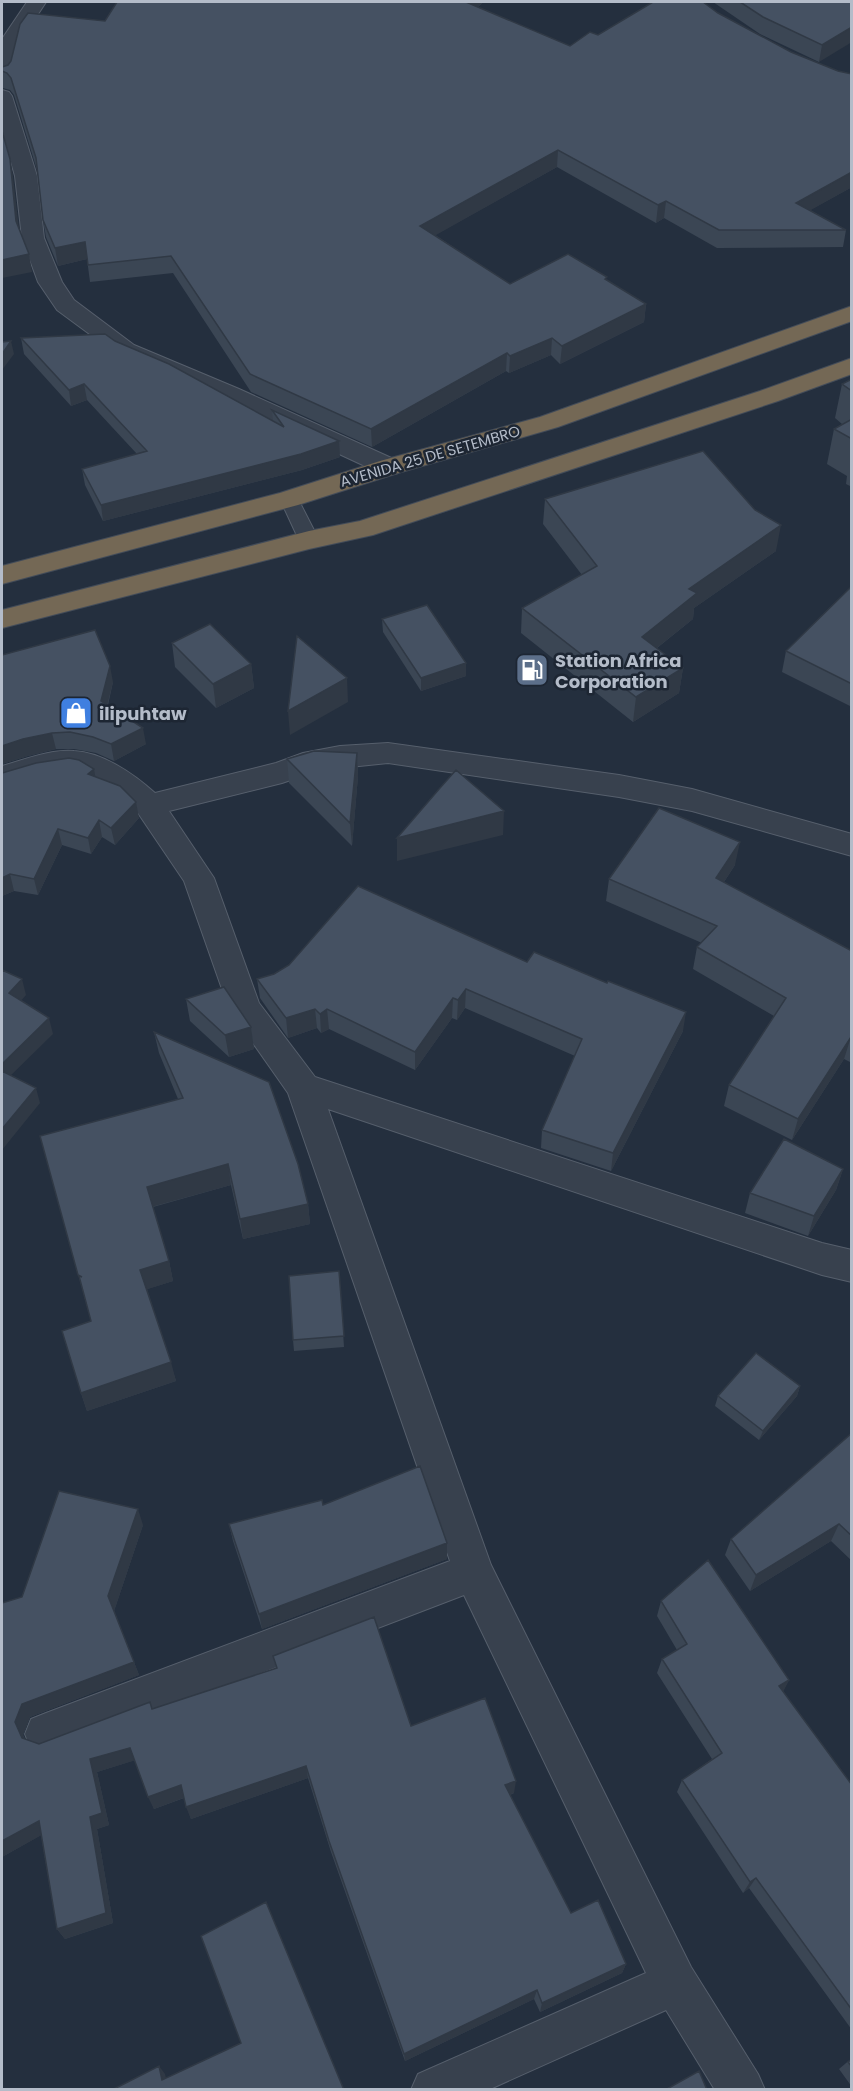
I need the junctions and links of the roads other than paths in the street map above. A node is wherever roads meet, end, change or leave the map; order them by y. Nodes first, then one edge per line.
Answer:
1 (36, 2) edge
2 (2, 77) edge
3 (2, 96) edge
4 (852, 313) edge
5 (852, 365) edge
6 (389, 467) junction
7 (289, 499) junction
8 (309, 540) junction
9 (2, 575) edge
10 (2, 619) edge
11 (2, 777) edge
12 (149, 805) junction
13 (850, 842) edge
14 (303, 1087) junction
15 (852, 1266) edge
16 (474, 1572) junction
17 (46, 1734) dead end
18 (675, 1983) junction
19 (434, 2090) edge
20 (742, 2090) edge

1 - 2 street
3 - 6 street
4 - 6 highway, AVENIDA 25 DE SETEMBRO
5 - 8 highway
6 - 7 highway, AVENIDA 25 DE SETEMBRO
7 - 8 lane
7 - 9 highway, AVENIDA 25 DE SETEMBRO
8 - 10 highway
11 - 12 street
12 - 13 street
12 - 14 street
14 - 15 street
14 - 16 street
16 - 17 street
16 - 18 street
18 - 19 street
18 - 20 street

